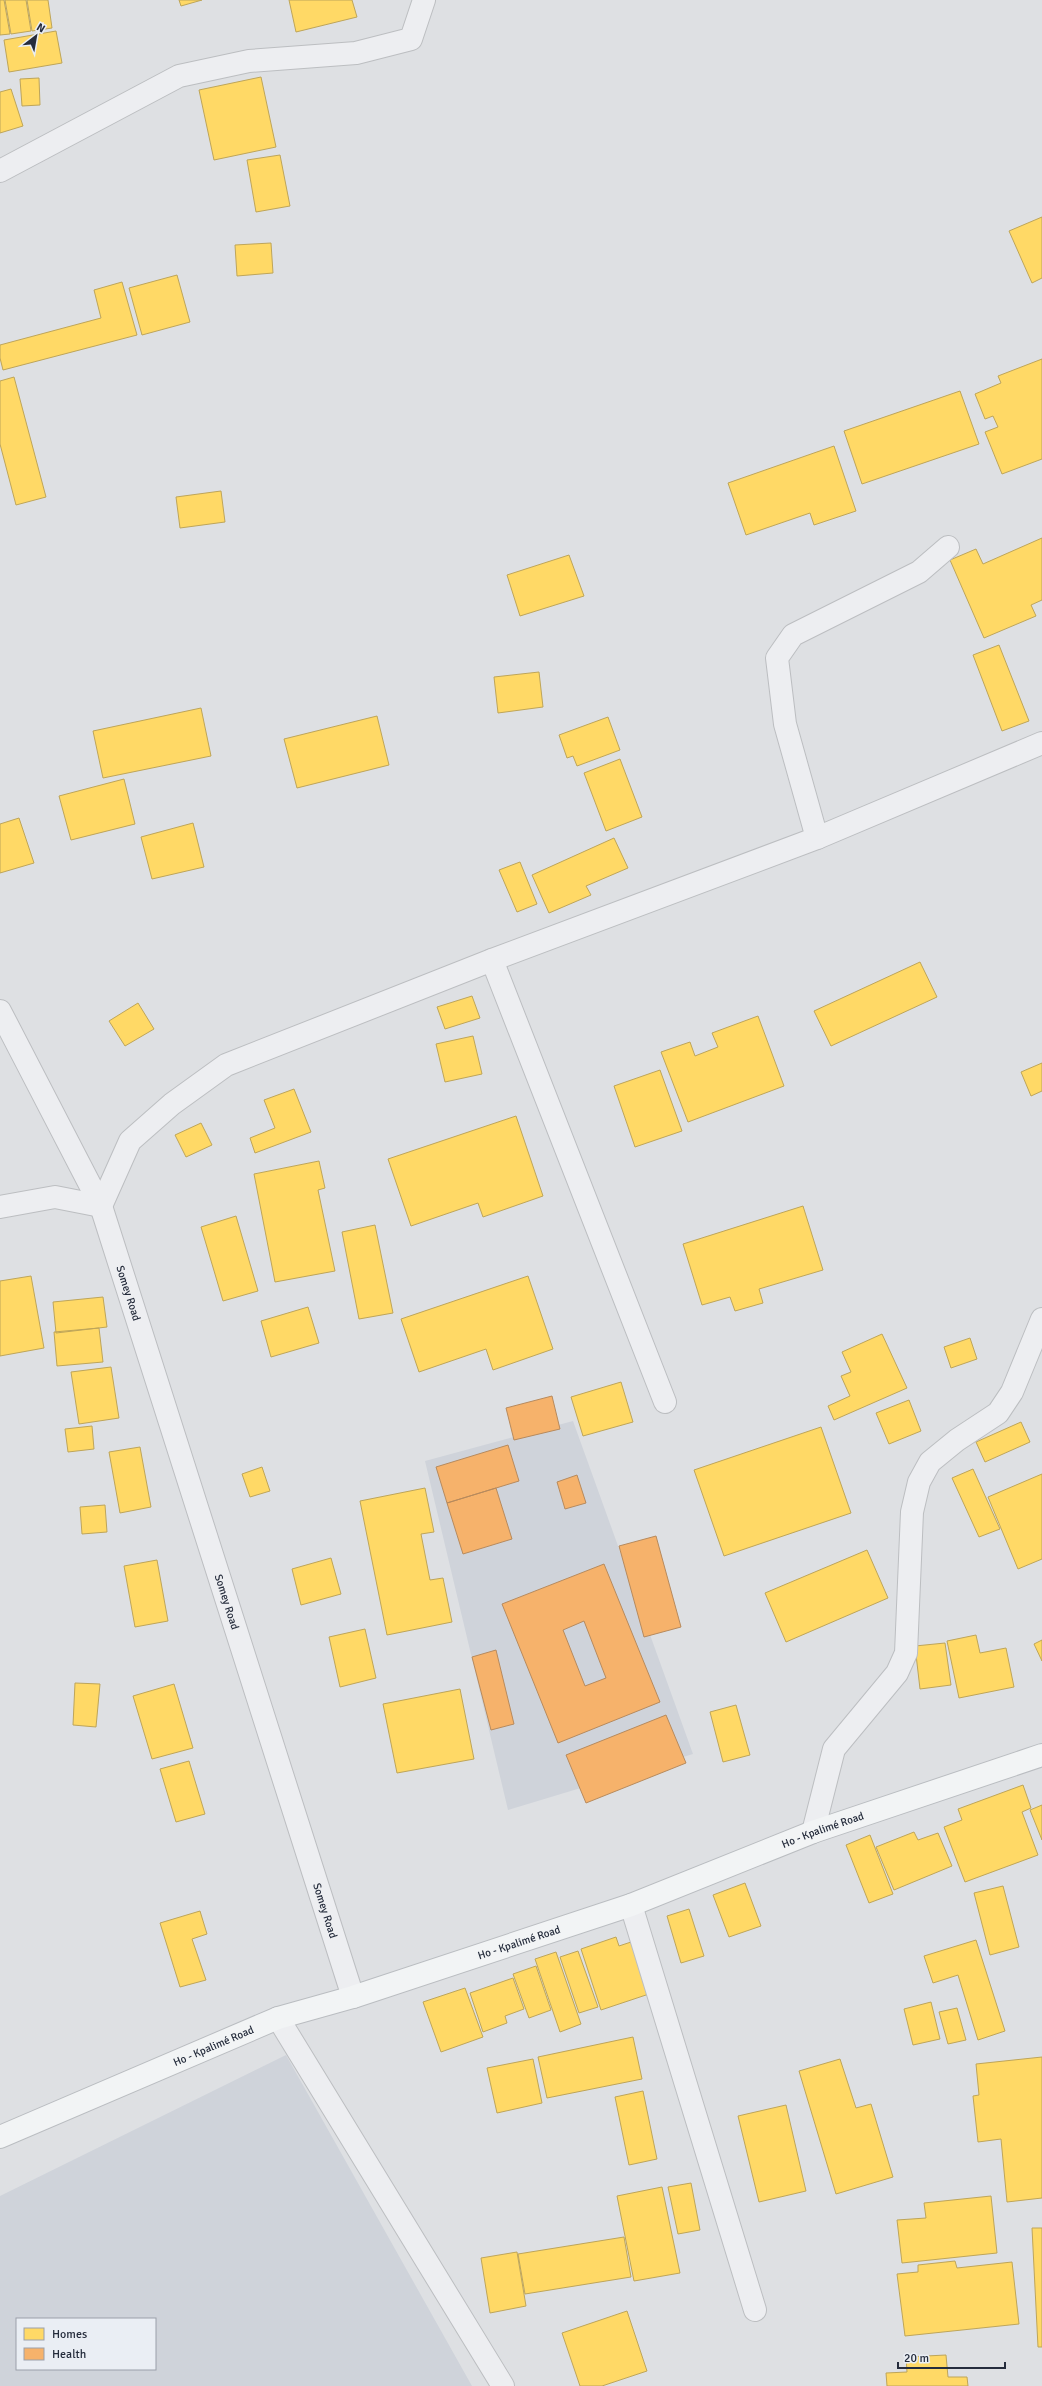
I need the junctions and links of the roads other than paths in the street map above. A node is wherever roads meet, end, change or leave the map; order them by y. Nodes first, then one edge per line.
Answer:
1 (424, 0) edge
2 (0, 171) edge
3 (948, 547) dead end
4 (1042, 743) edge
5 (817, 838) junction
6 (492, 960) junction
7 (0, 1011) edge
8 (101, 1206) junction
9 (0, 1207) edge
10 (1042, 1319) edge
11 (665, 1402) dead end
12 (1042, 1755) edge
13 (813, 1832) junction
14 (631, 1905) junction
15 (354, 1998) junction
16 (278, 2018) junction
17 (0, 2136) edge
18 (755, 2310) dead end
19 (502, 2386) edge

1 - 2 street
3 - 5 street
4 - 5 street
5 - 6 street
6 - 8 street
6 - 11 street
7 - 8 street, Somey Road
8 - 9 street
8 - 15 street, Somey Road
10 - 13 street
12 - 13 main road, Ho - Kpalimé Road
13 - 14 main road, Ho - Kpalimé Road
14 - 15 main road, Ho - Kpalimé Road
14 - 18 street
15 - 16 main road, Ho - Kpalimé Road
16 - 17 main road, Ho - Kpalimé Road
16 - 19 street

